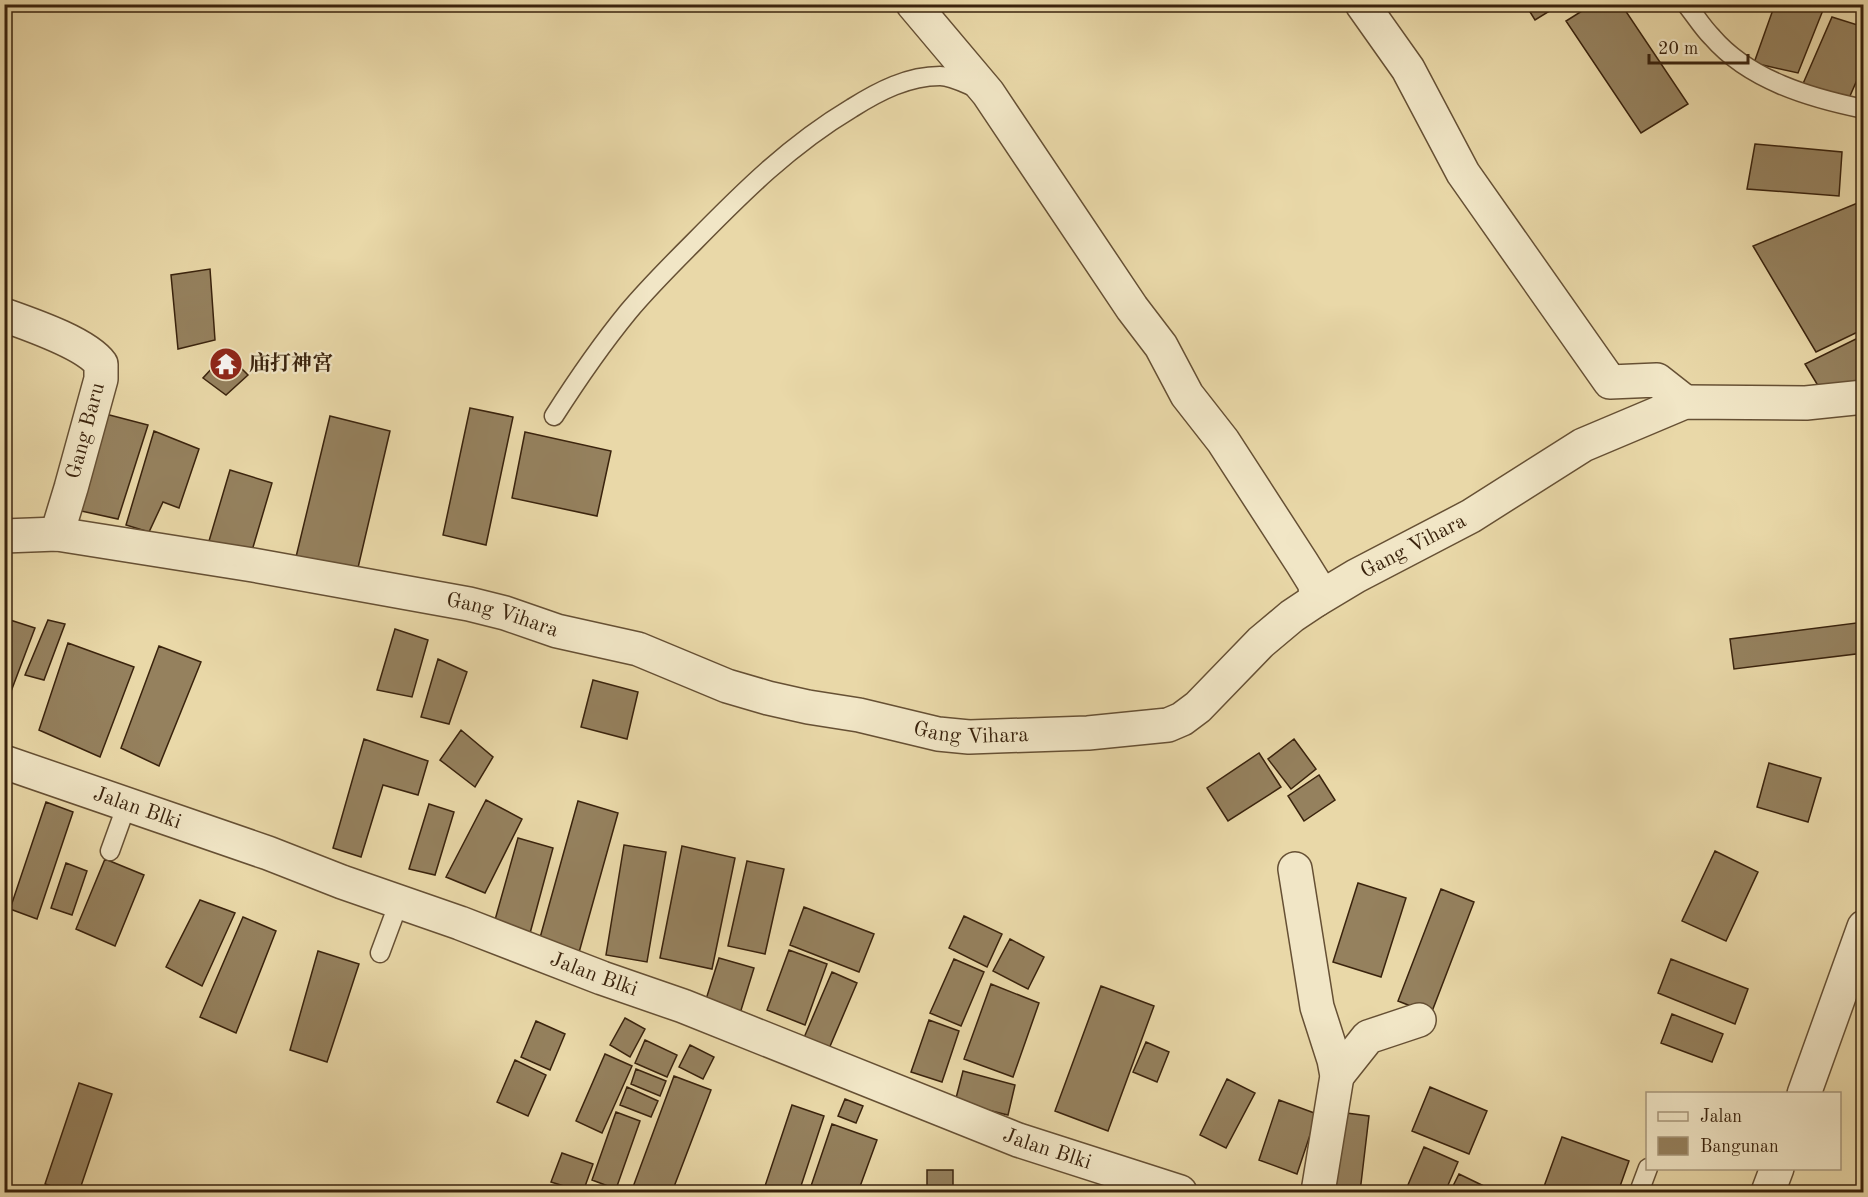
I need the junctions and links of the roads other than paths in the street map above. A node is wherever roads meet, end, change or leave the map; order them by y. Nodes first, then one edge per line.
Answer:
1 (913, 4) edge
2 (1362, 4) edge
3 (1686, 4) edge
4 (988, 93) junction
5 (1863, 109) edge
6 (4, 315) edge
7 (1863, 397) edge
8 (1685, 402) junction
9 (554, 416) dead end
10 (57, 534) junction
11 (4, 536) edge
12 (1316, 600) junction
13 (4, 762) edge
14 (126, 804) junction
15 (110, 851) dead end
16 (1295, 869) dead end
17 (399, 902) junction
18 (1863, 927) edge
19 (380, 953) dead end
20 (1419, 1020) dead end
21 (1337, 1076) junction
22 (1805, 1092) edge
23 (1647, 1170) edge
24 (1776, 1170) edge
25 (1180, 1192) edge
26 (1318, 1192) edge
27 (1639, 1192) edge
28 (1768, 1192) edge

1 - 4 street
2 - 8 street
3 - 5 lane
4 - 9 lane
4 - 12 street
6 - 10 street, Gang Baru
7 - 8 street, Gang Vihara
8 - 12 street, Gang Vihara
10 - 11 street, Gang Vihara
10 - 12 street, Gang Vihara
13 - 14 street, Jalan Blki
14 - 15 lane
14 - 17 street, Jalan Blki
16 - 21 street
17 - 19 lane
17 - 25 street, Jalan Blki
18 - 22 street
20 - 21 street
21 - 26 street
23 - 27 lane
24 - 28 street

